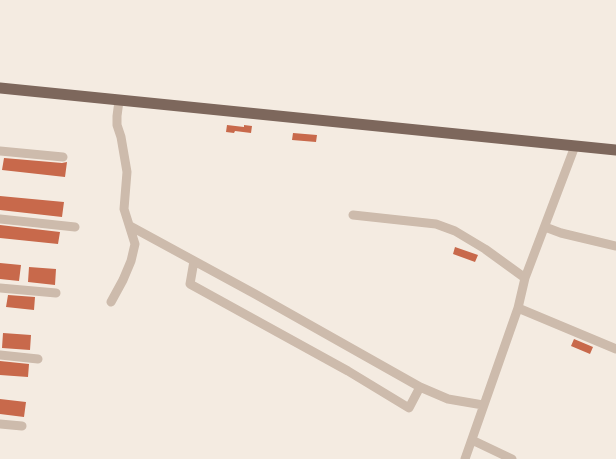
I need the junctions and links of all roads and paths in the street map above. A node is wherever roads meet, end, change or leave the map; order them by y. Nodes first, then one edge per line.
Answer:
1 (0, 88) edge
2 (119, 101) junction
3 (575, 146) junction
4 (616, 150) edge
5 (0, 151) edge
6 (63, 158) dead end
7 (353, 215) dead end
8 (0, 219) edge
9 (75, 226) dead end
10 (130, 226) junction
11 (545, 227) junction
12 (616, 246) edge
13 (194, 262) junction
14 (525, 278) junction
15 (0, 288) edge
16 (56, 293) dead end
17 (111, 302) dead end
18 (518, 308) junction
19 (616, 350) edge
20 (0, 355) edge
21 (38, 359) dead end
22 (420, 387) junction
23 (483, 406) junction
24 (0, 424) edge
25 (22, 426) dead end
26 (472, 440) junction
27 (465, 459) edge
28 (512, 459) edge

1 - 2 main road
2 - 3 main road
2 - 10 street
3 - 4 main road
3 - 11 street
5 - 6 street
7 - 14 street
8 - 9 street
10 - 13 street
10 - 17 street
11 - 12 street
11 - 14 street
13 - 22 street
13 - 22 street
14 - 18 street
15 - 16 street
18 - 19 street
18 - 23 street
20 - 21 street
22 - 23 street
23 - 26 street
24 - 25 street
26 - 27 street
26 - 28 street

